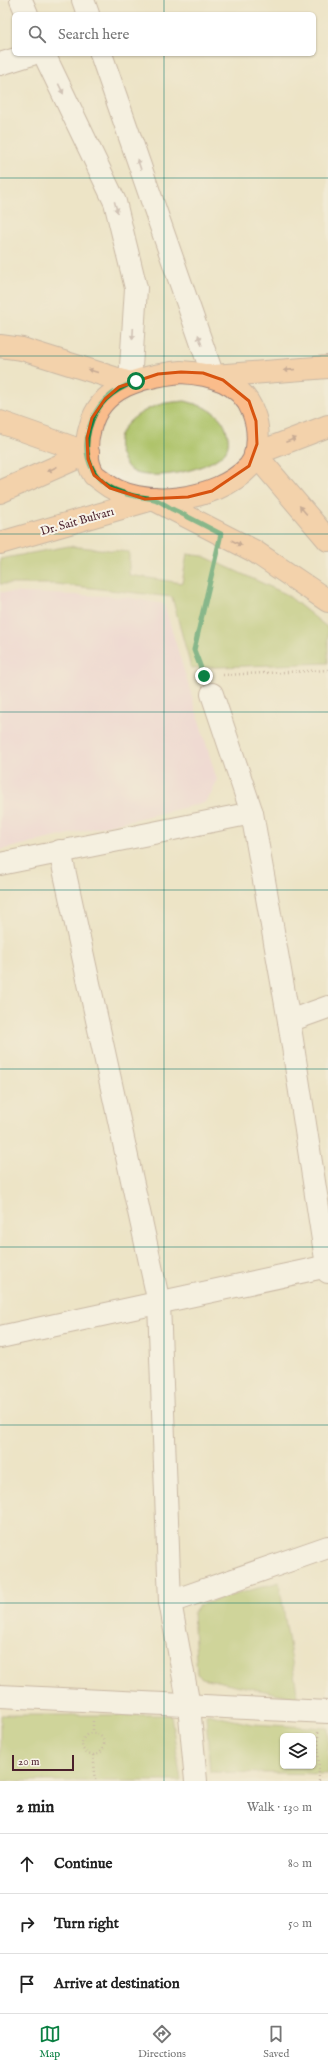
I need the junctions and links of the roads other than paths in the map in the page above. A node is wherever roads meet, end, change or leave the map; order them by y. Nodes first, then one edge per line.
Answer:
1 (22, 0) edge
2 (83, 0) edge
3 (26, 12) edge
4 (87, 12) edge
5 (26, 56) edge
6 (45, 56) edge
7 (102, 56) edge
8 (0, 64) edge
9 (0, 346) edge
10 (328, 367) edge
11 (213, 376) junction
12 (130, 383) junction
13 (0, 422) edge
14 (328, 426) edge
15 (88, 453) junction
16 (255, 454) junction
17 (0, 492) edge
18 (153, 499) junction
19 (328, 540) edge
20 (0, 543) edge
21 (328, 601) edge
22 (212, 680) road end
23 (252, 813) junction
24 (60, 850) junction
25 (0, 864) edge
26 (328, 1007) edge
27 (289, 1021) junction
28 (328, 1268) edge
29 (160, 1303) junction
30 (0, 1337) edge
31 (328, 1547) edge
32 (170, 1602) junction
33 (0, 1696) edge
34 (189, 1706) junction
35 (323, 1712) edge
36 (196, 1781) edge

1 - 3 street
2 - 4 street
5 - 8 street
6 -> 12 street
11 -> 7 street
12 -> 9 main road
10 -> 11 main road
11 - 12 main road
11 - 16 main road
12 - 15 main road
13 - 15 main road
16 -> 14 main road
15 -> 17 main road
15 - 18 main road
16 - 18 main road
19 -> 16 main road
18 - 20 main road, Dr. Sait Bulvarı
18 -> 21 main road
22 - 23 street
23 - 24 street
23 - 27 street
24 - 25 street
24 - 29 street
26 - 27 street
27 - 28 street
28 - 29 street
29 - 30 street
29 - 32 street
31 - 32 street
32 - 34 street
33 - 34 street
34 - 35 street
34 - 36 street

